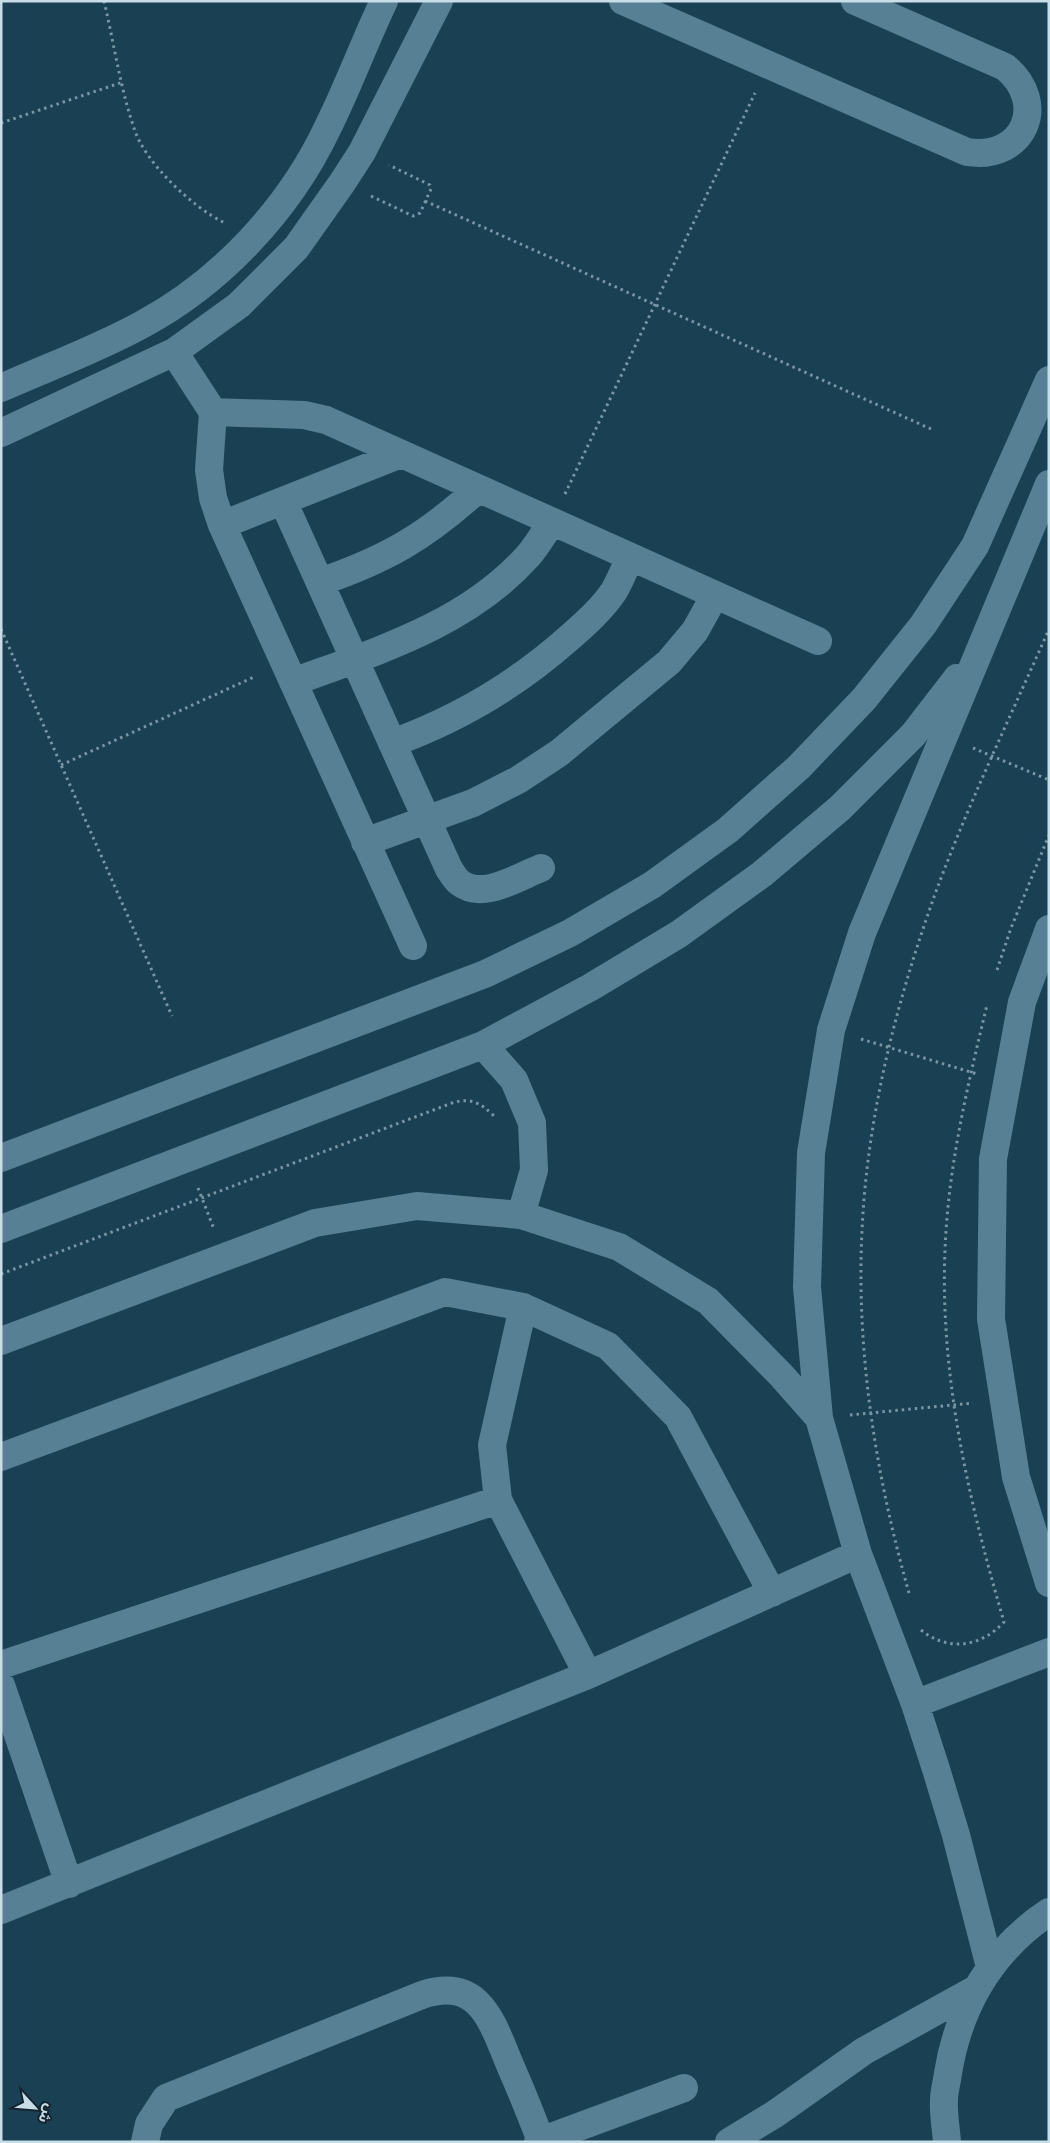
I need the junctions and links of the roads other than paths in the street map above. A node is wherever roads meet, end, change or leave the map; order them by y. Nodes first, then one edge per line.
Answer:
1 (384, 1) edge
2 (439, 1) edge
3 (623, 1) edge
4 (855, 1) edge
5 (174, 352) junction
6 (1049, 380) edge
7 (1, 388) edge
8 (213, 412) junction
9 (1, 432) edge
10 (401, 454) junction
11 (1049, 484) edge
12 (478, 489) junction
13 (283, 501) junction
14 (552, 522) junction
15 (222, 525) junction
16 (630, 557) junction
17 (320, 582) junction
18 (715, 595) junction
19 (818, 641) dead end
20 (978, 651) junction
21 (354, 660) junction
22 (289, 673) junction
23 (392, 743) junction
24 (427, 820) junction
25 (365, 842) junction
26 (541, 868) dead end
27 (1049, 928) edge
28 (413, 946) dead end
29 (483, 1045) junction
30 (1, 1158) edge
31 (521, 1215) junction
32 (1, 1229) edge
33 (523, 1307) junction
34 (1, 1341) edge
35 (819, 1418) junction
36 (1, 1457) edge
37 (498, 1500) junction
38 (858, 1554) junction
39 (1049, 1583) edge
40 (772, 1593) junction
41 (1049, 1652) edge
42 (1, 1665) edge
43 (588, 1675) junction
44 (1, 1684) edge
45 (915, 1704) junction
46 (69, 1884) junction
47 (1, 1910) edge
48 (1049, 1912) edge
49 (983, 1978) junction
50 (684, 2088) dead end
51 (540, 2141) edge
52 (145, 2142) edge
53 (729, 2142) edge
54 (947, 2142) edge

1 - 7 street
2 - 5 street
3 - 4 street
5 - 8 street
5 - 9 street
6 - 30 street
8 - 10 street
8 - 15 street
10 - 12 street
10 - 13 street
11 - 20 street
12 - 14 street
12 - 17 street
13 - 15 street
13 - 17 street
14 - 16 street
14 - 21 street
15 - 22 street
16 - 18 street
16 - 23 street
17 - 21 street
18 - 19 street
18 - 24 street
20 - 29 street
20 - 35 street
21 - 22 street
21 - 23 street
22 - 25 street
23 - 24 street
24 - 25 street
24 - 26 street
25 - 28 street
27 - 39 street
29 - 31 street
29 - 32 street
31 - 34 street
31 - 35 street
33 - 36 street
33 - 37 street
33 - 40 street
35 - 38 street
37 - 42 street
37 - 43 street
38 - 40 street
38 - 45 street
40 - 43 street
41 - 45 street
43 - 46 street
44 - 46 street
45 - 49 street
46 - 47 street
48 - 49 street
49 - 53 street
49 - 54 street
50 - 51 street
51 - 52 street

